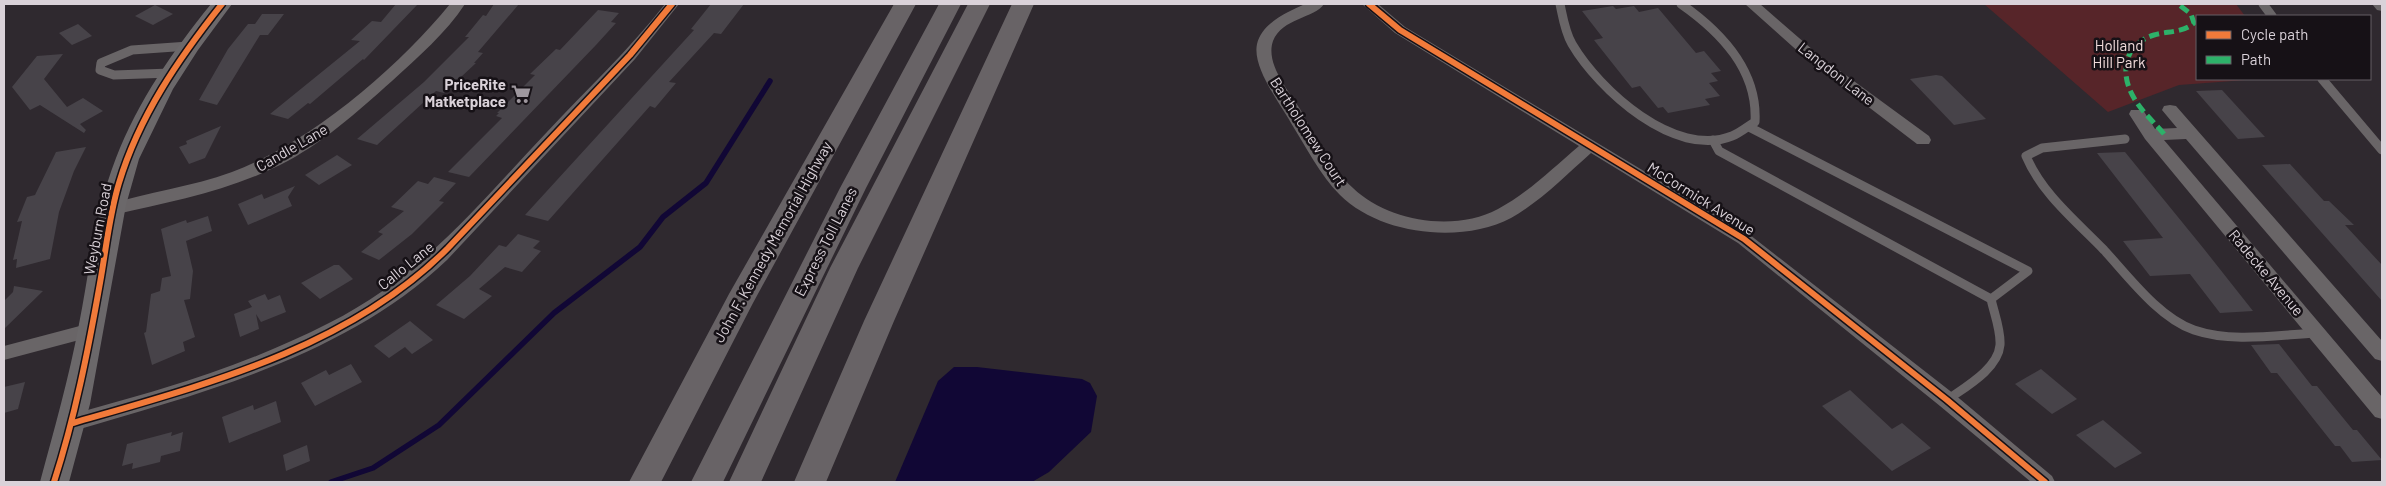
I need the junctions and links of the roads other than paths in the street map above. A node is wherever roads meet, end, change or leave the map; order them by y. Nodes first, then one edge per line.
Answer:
1 (222, 4) edge
2 (458, 4) edge
3 (672, 4) edge
4 (905, 4) edge
5 (950, 4) edge
6 (979, 4) edge
7 (1023, 4) edge
8 (1318, 4) edge
9 (1369, 4) edge
10 (1560, 4) edge
11 (1681, 4) edge
12 (1752, 4) edge
13 (2263, 4) edge
14 (2379, 4) edge
15 (2382, 7) edge
16 (2271, 15) edge
17 (189, 46) junction
18 (171, 73) junction
19 (2323, 80) edge
20 (2170, 110) dead end
21 (2137, 114) dead end
22 (1749, 127) junction
23 (2190, 133) junction
24 (2151, 135) junction
25 (2125, 139) dead end
26 (1712, 140) junction
27 (1923, 140) dead end
28 (1590, 145) junction
29 (2382, 150) edge
30 (113, 209) junction
31 (1991, 299) junction
32 (92, 330) junction
33 (2316, 333) junction
34 (4, 353) edge
35 (2382, 354) edge
36 (1948, 400) junction
37 (2382, 411) edge
38 (73, 423) junction
39 (54, 482) edge
40 (645, 482) edge
41 (707, 482) edge
42 (745, 482) edge
43 (810, 482) edge
44 (2045, 482) edge

1 - 17 street, Weyburn Road
2 - 30 street, Candle Lane
3 - 38 street, Callo Lane
4 - 40 highway, John F. Kennedy Memorial Highway
5 - 41 highway, Express Toll Lanes
6 - 42 highway, Express Toll Lanes
7 - 43 highway
8 - 28 street, Bartholomew Court
9 - 28 street, McCormick Avenue
10 - 26 lane
11 - 22 lane
12 - 27 street, Langdon Lane
13 - 16 lane
14 - 15 street
17 - 18 street, Weyburn Road
17 - 18 lane
18 - 30 street, Weyburn Road
19 - 29 lane
20 - 23 street
21 - 24 street, Radecke Avenue
22 - 26 lane
22 - 31 lane
23 - 24 street
23 - 35 street
24 - 33 street, Radecke Avenue
25 - 33 lane
26 - 31 lane
28 - 36 street, McCormick Avenue
30 - 32 street, Weyburn Road
31 - 36 lane
32 - 34 street
32 - 38 street, Weyburn Road
33 - 37 street, Radecke Avenue
36 - 44 street, McCormick Avenue
38 - 39 street, Weyburn Road

